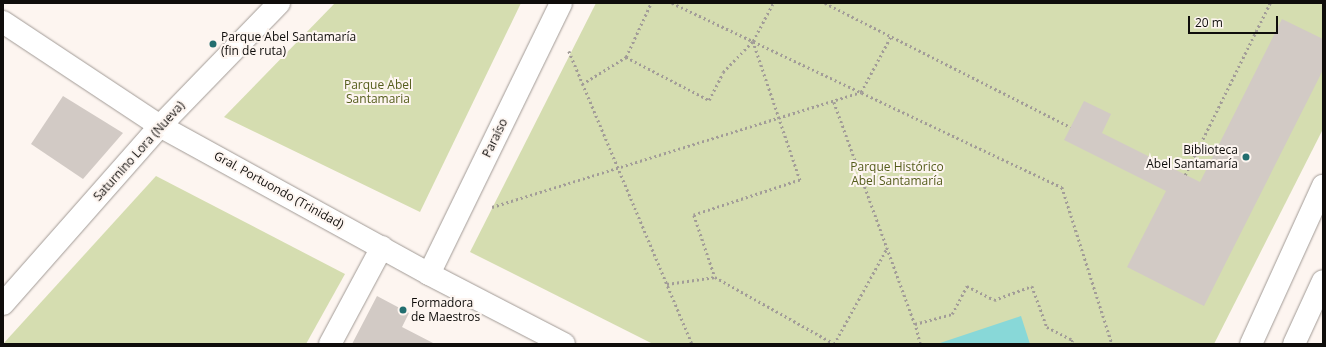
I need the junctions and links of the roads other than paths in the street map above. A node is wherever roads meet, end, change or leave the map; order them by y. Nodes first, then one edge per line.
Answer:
1 (279, 3) edge
2 (558, 10) edge
3 (3, 22) edge
4 (160, 126) junction
5 (1323, 186) edge
6 (382, 247) junction
7 (429, 274) junction
8 (1323, 281) edge
9 (3, 304) edge
10 (330, 344) edge
11 (564, 344) edge
12 (1251, 344) edge
13 (1294, 344) edge

1 - 4 main road, Saturnino Lora (Nueva)
2 - 7 main road, Paraíso
3 - 4 main road, Gral. Portuondo (Trinidad)
4 - 6 main road, Gral. Portuondo (Trinidad)
4 - 9 main road, Saturnino Lora (Nueva)
5 - 12 main road
6 - 7 main road, Gral. Portuondo (Trinidad)
6 - 10 main road
7 - 11 main road, Gral. Portuondo (Trinidad)
8 - 13 main road

